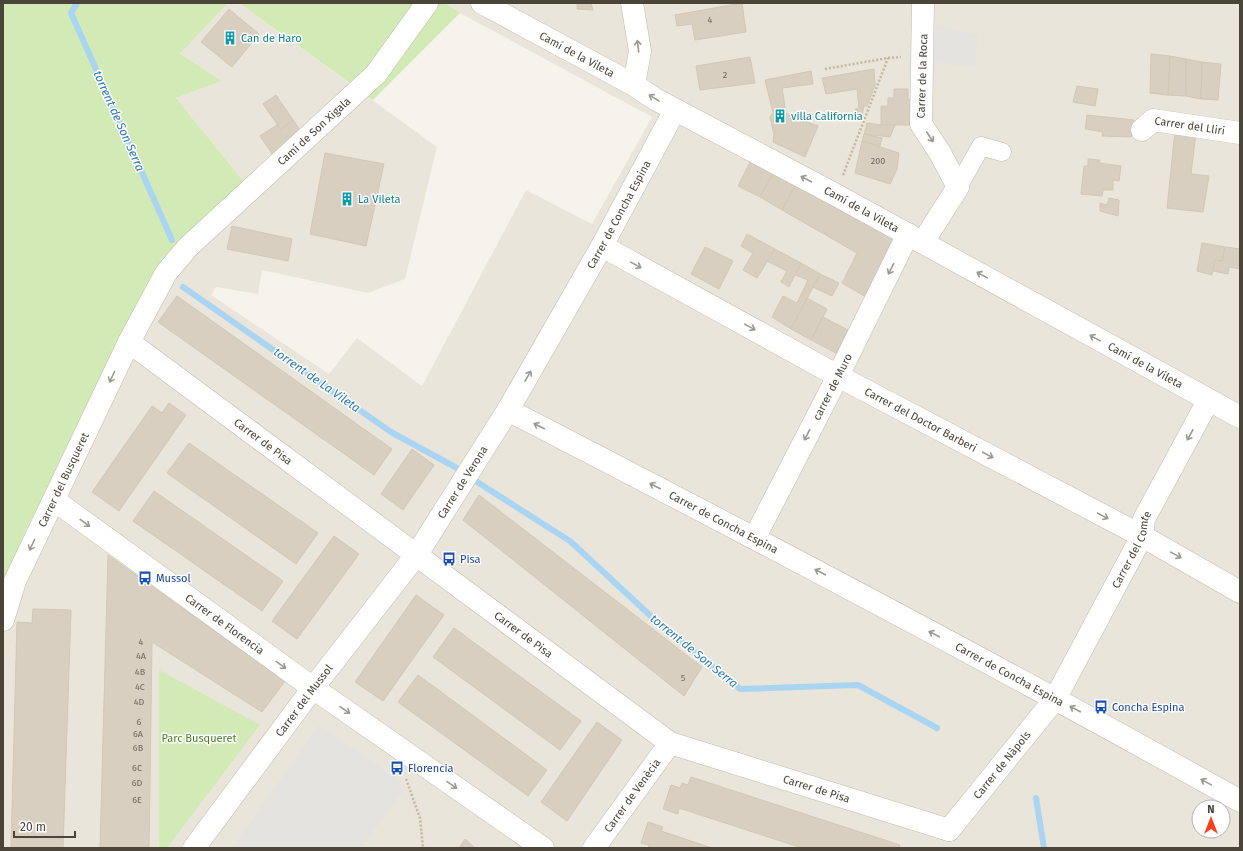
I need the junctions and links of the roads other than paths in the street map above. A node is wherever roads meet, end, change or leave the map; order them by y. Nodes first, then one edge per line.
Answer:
1 (427, 3) edge
2 (482, 3) edge
3 (632, 3) edge
4 (923, 3) edge
5 (634, 85) junction
6 (675, 110) junction
7 (1142, 130) dead end
8 (1240, 133) edge
9 (1002, 152) dead end
10 (958, 186) junction
11 (916, 238) junction
12 (602, 246) junction
13 (129, 342) junction
14 (838, 376) junction
15 (1208, 400) junction
16 (508, 410) junction
17 (1240, 417) edge
18 (54, 500) junction
19 (1142, 536) junction
20 (755, 537) junction
21 (417, 554) junction
22 (1240, 592) edge
23 (3, 620) edge
24 (313, 688) junction
25 (1055, 698) junction
26 (670, 742) junction
27 (1240, 801) edge
28 (949, 839) edge
29 (194, 848) edge
30 (543, 848) edge
31 (594, 848) edge

1 - 13 street, Camí de Son Xigala
2 - 5 street, Camí de la Vileta
5 -> 3 street
4 -> 10 street, Carrer de la Roca
6 -> 5 street, Camí de la Vileta
11 -> 6 street, Camí de la Vileta
6 - 12 street, Carrer de Concha Espina
7 - 8 street, Carrer del Lliri
9 - 10 street
10 - 11 street
11 -> 14 street, carrer de Muro
15 -> 11 street, Camí de la Vileta
12 -> 14 street, Carrer del Doctor Barberi
16 -> 12 street, Carrer de Concha Espina
13 -> 18 street, Carrer del Busqueret
13 - 21 street, Carrer de Pisa
14 -> 19 street, Carrer del Doctor Barberi
14 -> 20 street, carrer de Muro
15 - 17 street, Camí de la Vileta
15 -> 19 street, Carrer del Comte
20 -> 16 street, Carrer de Concha Espina
16 - 21 street, Carrer de Verona
18 -> 23 street, Carrer del Busqueret
18 -> 24 street, Carrer de Florencia
19 -> 22 street, Carrer del Doctor Barberi
19 - 25 street, Carrer del Comte
25 -> 20 street, Carrer de Concha Espina
21 - 24 street, Carrer del Mussol
21 - 26 street, Carrer de Pisa
24 - 29 street, Carrer del Mussol
24 -> 30 street, Carrer de Florencia
27 -> 25 street, Carrer de Concha Espina
25 - 28 street, Carrer de Nàpols
26 - 28 street, Carrer de Pisa
26 - 31 street, Carrer de Venècia

